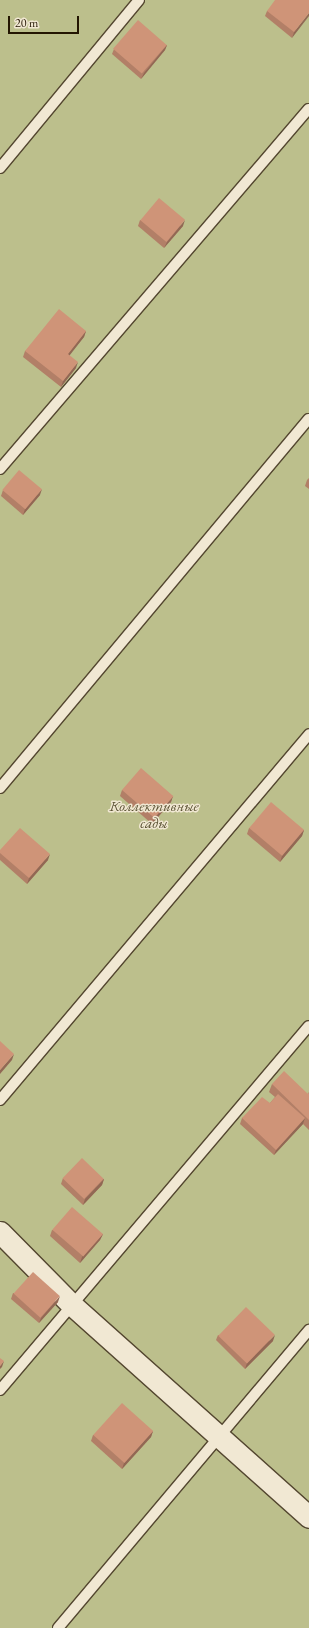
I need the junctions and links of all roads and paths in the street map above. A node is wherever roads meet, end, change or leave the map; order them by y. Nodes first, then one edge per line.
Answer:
1 (139, 0) edge
2 (309, 109) edge
3 (0, 168) edge
4 (309, 419) edge
5 (0, 469) edge
6 (309, 734) edge
7 (0, 788) edge
8 (309, 1026) edge
9 (0, 1100) edge
10 (0, 1232) edge
11 (72, 1305) junction
12 (309, 1330) edge
13 (0, 1390) edge
14 (218, 1437) junction
15 (309, 1517) edge
16 (58, 1628) edge

1 - 3 lane
2 - 5 lane
4 - 7 lane
6 - 9 lane
8 - 11 lane
10 - 11 street
11 - 13 lane
11 - 14 street
12 - 14 lane
14 - 15 street
14 - 16 lane

